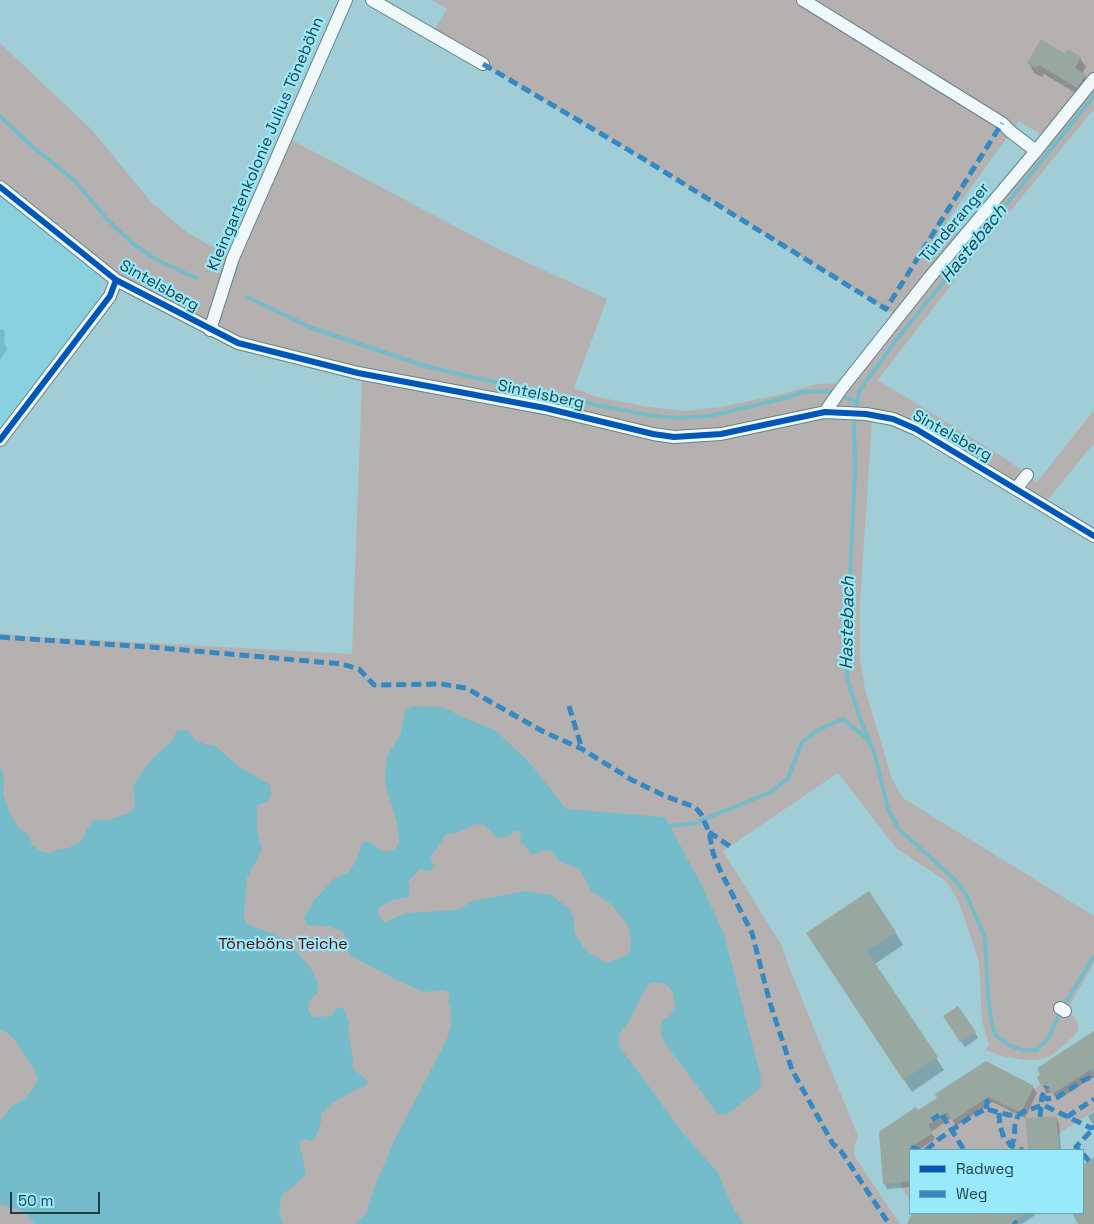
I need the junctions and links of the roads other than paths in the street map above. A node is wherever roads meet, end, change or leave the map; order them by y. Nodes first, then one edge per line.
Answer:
1 (346, 0) edge
2 (372, 0) edge
3 (803, 0) edge
4 (483, 64) dead end
5 (1094, 79) edge
6 (1036, 151) junction
7 (0, 187) edge
8 (116, 280) junction
9 (210, 330) junction
10 (826, 412) junction
11 (0, 440) edge
12 (1027, 475) dead end
13 (1016, 489) junction
14 (1094, 536) edge

1 - 9 street, Kleingartenkolonie Julius Töneböhn
2 - 4 street
3 - 6 street
5 - 6 street, Tünderanger
6 - 10 street, Tünderanger
7 - 8 street, Sintelsberg
8 - 9 street, Sintelsberg
8 - 11 street
9 - 10 street, Sintelsberg
10 - 13 street, Sintelsberg
12 - 13 street
13 - 14 street, Sintelsberg

